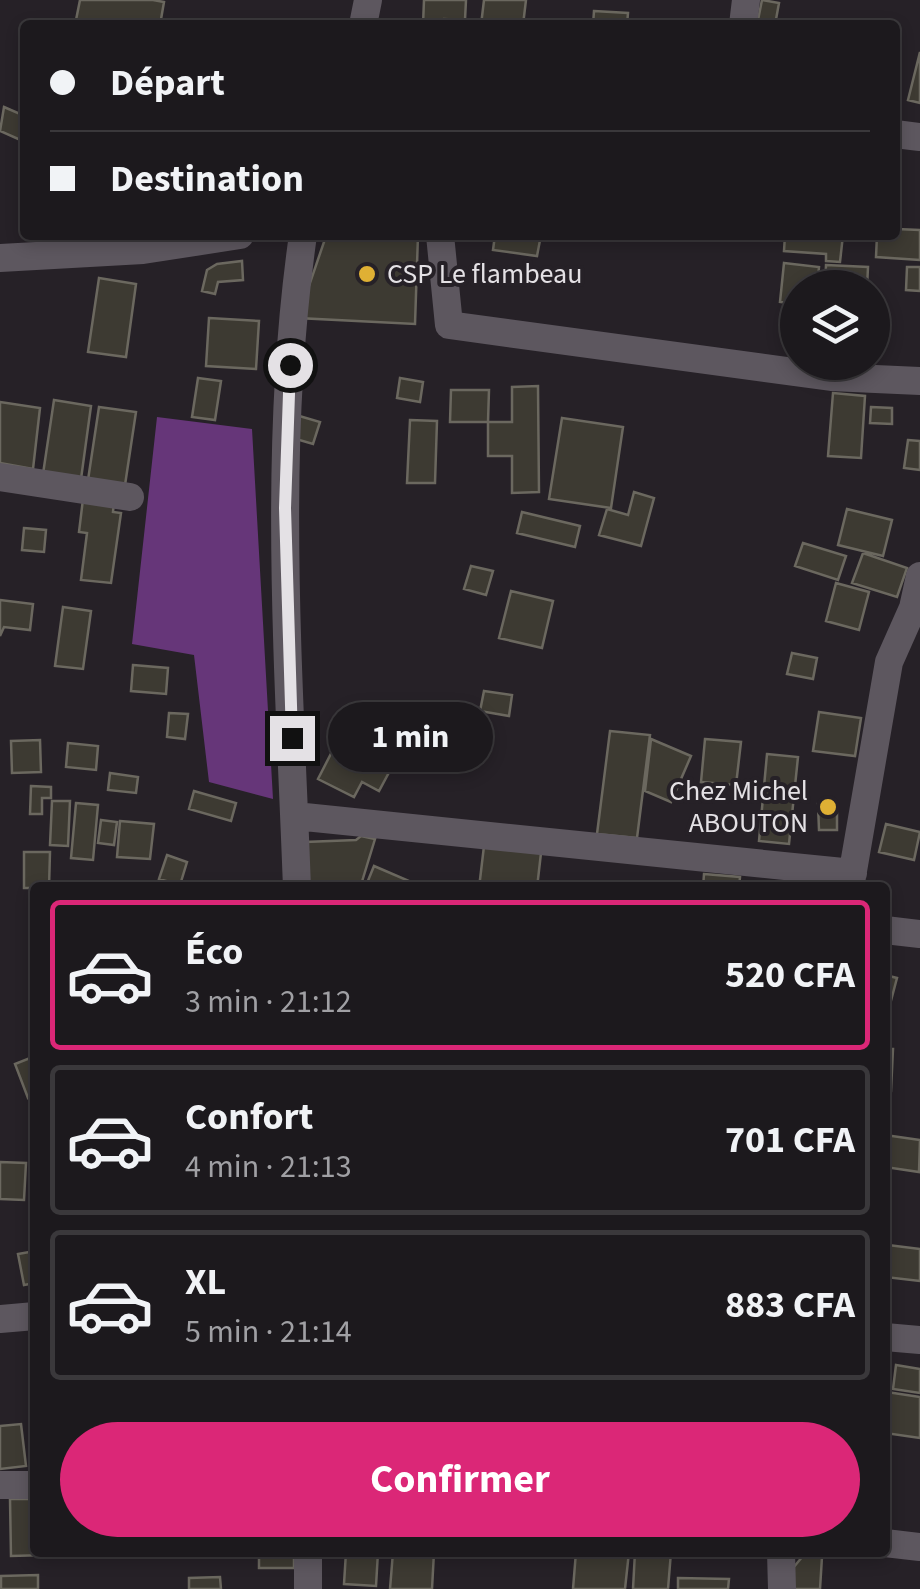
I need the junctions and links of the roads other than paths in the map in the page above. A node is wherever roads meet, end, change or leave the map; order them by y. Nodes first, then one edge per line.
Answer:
1 (207, 240) edge
2 (302, 240) edge
3 (440, 240) edge
4 (0, 258) edge
5 (920, 381) edge
6 (0, 478) edge
7 (130, 498) dead end
8 (920, 576) edge
9 (295, 816) junction
10 (852, 880) edge
11 (297, 882) edge
12 (890, 931) edge
13 (920, 934) edge
14 (30, 1316) edge
15 (0, 1319) edge
16 (890, 1337) edge
17 (920, 1340) edge
18 (30, 1485) edge
19 (0, 1486) edge
20 (890, 1544) edge
21 (920, 1547) edge
22 (308, 1557) edge
23 (781, 1557) edge
24 (308, 1589) edge
25 (782, 1589) edge

1 - 4 street
2 - 9 street
3 - 5 street
6 - 7 street
8 - 10 street
9 - 10 street
9 - 11 street
12 - 13 street
14 - 15 street
16 - 17 street
18 - 19 street
20 - 21 street
22 - 24 street
23 - 25 street

